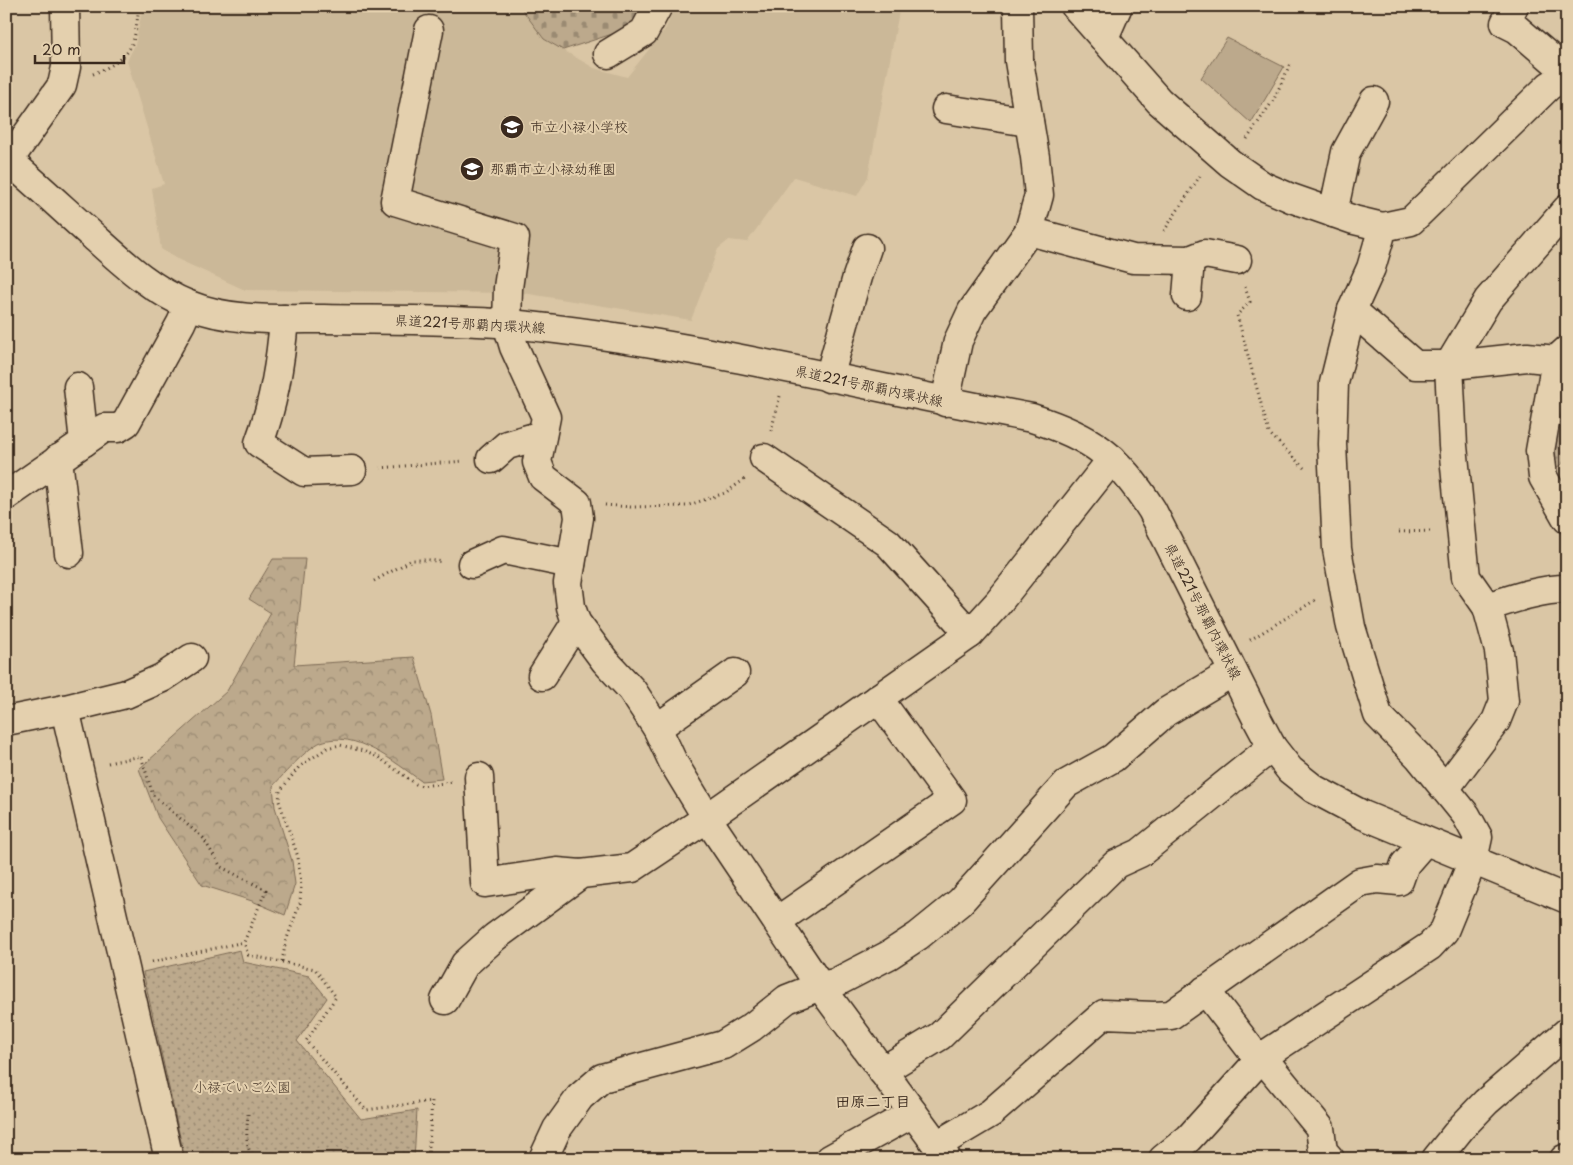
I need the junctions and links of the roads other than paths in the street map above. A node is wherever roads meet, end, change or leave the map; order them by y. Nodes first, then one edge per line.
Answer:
1 (65, 6) edge
2 (658, 6) edge
3 (1018, 6) edge
4 (1075, 6) edge
5 (1118, 6) edge
6 (1514, 6) edge
7 (430, 30) dead end
8 (1104, 38) junction
9 (608, 54) dead end
10 (1567, 74) edge
11 (1374, 101) dead end
12 (946, 109) dead end
13 (1029, 122) junction
14 (7, 159) edge
15 (1567, 209) edge
16 (1333, 213) junction
17 (1383, 227) junction
18 (1030, 231) junction
19 (867, 248) dead end
20 (1190, 260) junction
21 (1237, 260) road end
22 (1187, 296) dead end
23 (189, 305) junction
24 (1352, 310) junction
25 (284, 319) junction
26 (508, 324) junction
27 (1561, 355) edge
28 (1449, 365) junction
29 (829, 378) junction
30 (78, 387) dead end
31 (945, 402) junction
32 (542, 435) junction
33 (84, 442) junction
34 (764, 458) road end
35 (58, 459) junction
36 (491, 459) road end
37 (1112, 459) junction
38 (352, 470) road end
39 (6, 496) edge
40 (1567, 519) edge
41 (68, 553) dead end
42 (472, 564) road end
43 (571, 564) junction
44 (1567, 590) edge
45 (1487, 608) junction
46 (576, 622) junction
47 (970, 634) junction
48 (192, 658) dead end
49 (1233, 672) junction
50 (735, 673) dead end
51 (542, 676) dead end
52 (878, 698) junction
53 (65, 709) junction
54 (8, 715) edge
55 (657, 728) junction
56 (1272, 747) junction
57 (479, 777) road end
58 (1445, 789) junction
59 (707, 818) junction
60 (1425, 841) junction
61 (1473, 860) junction
62 (581, 874) junction
63 (1567, 899) edge
64 (777, 921) junction
65 (820, 986) junction
66 (1205, 990) junction
67 (445, 1000) dead end
68 (1567, 1032) edge
69 (1260, 1059) junction
70 (882, 1071) junction
71 (913, 1113) junction
72 (942, 1152) edge
73 (169, 1159) edge
74 (543, 1159) edge
75 (830, 1159) edge
76 (1163, 1159) edge
77 (1330, 1159) edge
78 (1436, 1159) edge

1 - 14 street
2 - 9 street
3 - 13 street
4 - 8 street
5 - 8 street
6 - 10 street
7 - 26 street
8 - 16 street
10 - 17 street
11 - 16 street
12 - 13 street
13 - 18 street
14 - 23 street, 県道221号那覇内環状線
15 - 28 street
16 - 17 street
17 - 24 street
18 - 20 street
18 - 31 street
19 - 29 street
20 - 21 street
20 - 22 street
23 - 25 street, 県道221号那覇内環状線
23 - 33 street
24 - 28 street
24 - 58 street
25 - 26 street, 県道221号那覇内環状線
25 - 38 street
26 - 29 street, 県道221号那覇内環状線
26 - 32 street
27 - 28 street
27 - 40 street
28 - 45 street
29 - 31 street, 県道221号那覇内環状線
30 - 33 street
31 - 37 street, 県道221号那覇内環状線
32 - 36 street
32 - 43 street
33 - 35 street
34 - 47 street
35 - 39 street
35 - 41 street
37 - 47 street
37 - 49 street, 県道221号那覇内環状線
42 - 43 street
43 - 46 street
44 - 45 street
45 - 58 street
46 - 51 street
46 - 55 street
47 - 52 street
48 - 53 street
49 - 56 street, 県道221号那覇内環状線
49 - 65 street
50 - 55 street
52 - 59 street
52 - 64 street
53 - 54 street
53 - 73 street
55 - 59 street
56 - 60 street, 県道221号那覇内環状線
56 - 70 street
57 - 62 street
58 - 61 street
59 - 62 street
59 - 64 street
60 - 61 street, 県道221号那覇内環状線
60 - 66 street
61 - 63 street, 県道221号那覇内環状線
61 - 69 street
62 - 67 street
64 - 65 street
65 - 70 street
65 - 74 street
66 - 69 street
66 - 72 street
68 - 78 street
69 - 76 street
69 - 77 street
70 - 71 street
71 - 72 street
71 - 75 street

